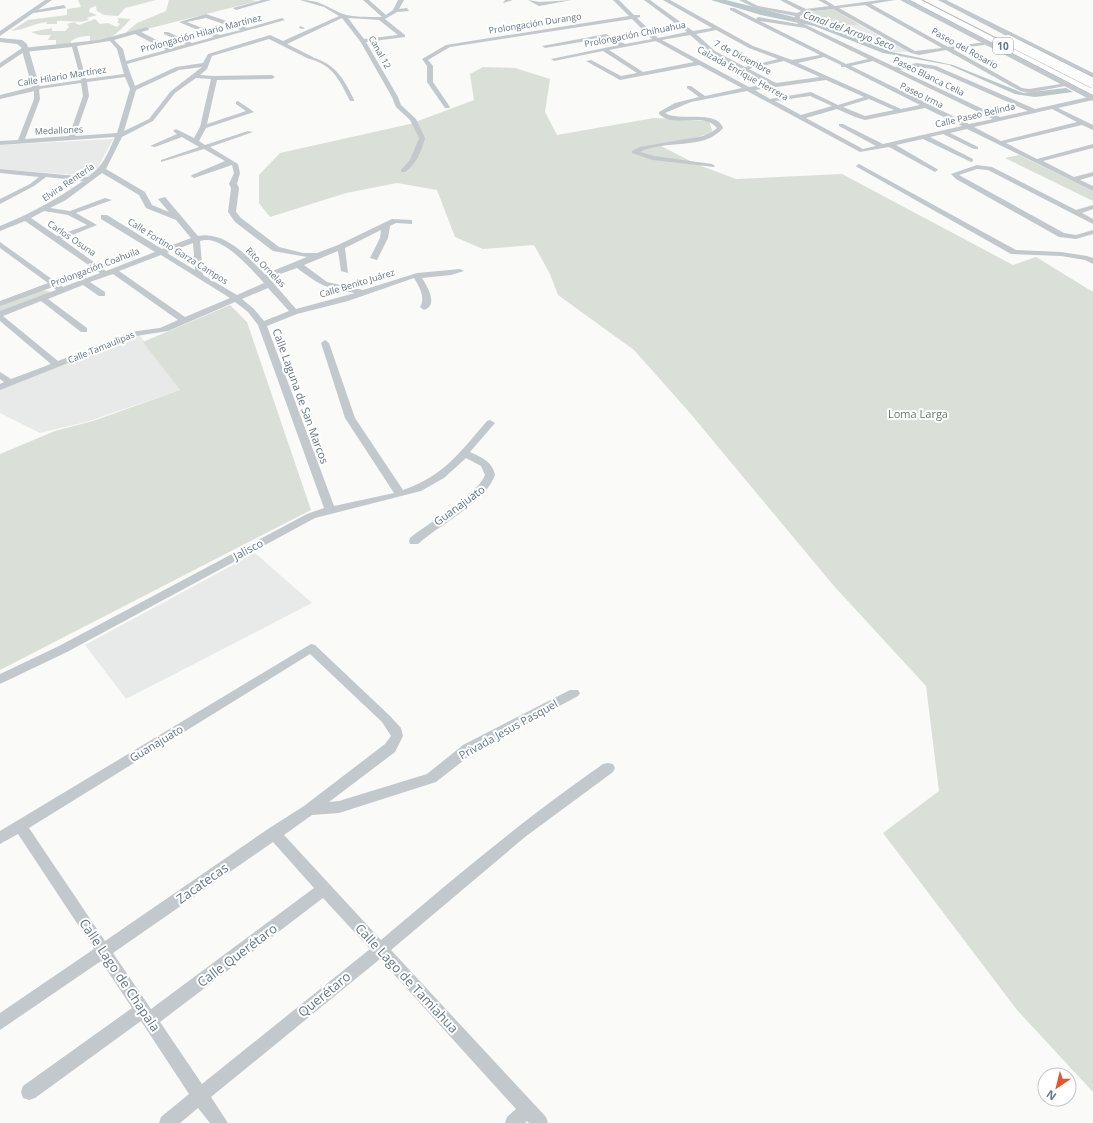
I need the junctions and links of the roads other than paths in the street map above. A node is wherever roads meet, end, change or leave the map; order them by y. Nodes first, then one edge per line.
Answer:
1 (49, 0) edge
2 (306, 0) edge
3 (366, 0) edge
4 (401, 0) edge
5 (530, 0) edge
6 (569, 0) edge
7 (616, 0) edge
8 (619, 0) edge
9 (646, 0) edge
10 (666, 0) edge
11 (742, 0) edge
12 (783, 0) edge
13 (821, 0) edge
14 (860, 0) edge
15 (892, 0) edge
16 (903, 0) edge
17 (914, 0) edge
18 (930, 0) edge
19 (940, 0) edge
20 (269, 1) edge
21 (866, 3) junction
22 (64, 7) dead end
23 (833, 7) junction
24 (236, 8) dead end
25 (407, 10) dead end
26 (732, 10) dead end
27 (34, 11) junction
28 (395, 11) junction
29 (805, 11) junction
30 (969, 15) junction
31 (343, 16) junction
32 (636, 16) junction
33 (744, 16) junction
34 (797, 16) junction
35 (383, 18) junction
36 (282, 20) dead end
37 (719, 28) junction
38 (808, 28) junction
39 (147, 29) dead end
40 (248, 30) junction
41 (136, 32) junction
42 (166, 33) dead end
43 (691, 33) junction
44 (0, 34) edge
45 (219, 37) junction
46 (111, 39) junction
47 (658, 39) junction
48 (0, 40) edge
49 (363, 41) junction
50 (1005, 41) junction
51 (284, 43) junction
52 (984, 43) junction
53 (74, 45) junction
54 (192, 45) junction
55 (623, 45) junction
56 (545, 46) dead end
57 (948, 48) junction
58 (26, 49) junction
59 (603, 49) junction
60 (171, 50) junction
61 (823, 56) junction
62 (311, 58) joint
63 (554, 59) dead end
64 (874, 59) junction
65 (789, 60) junction
66 (589, 61) dead end
67 (125, 63) junction
68 (699, 63) junction
69 (205, 65) junction
70 (0, 66) edge
71 (843, 66) junction
72 (745, 69) junction
73 (894, 69) junction
74 (737, 70) dead end
75 (1078, 70) junction
76 (1059, 71) junction
77 (729, 72) dead end
78 (720, 73) junction
79 (642, 74) junction
80 (127, 75) junction
81 (196, 76) junction
82 (1093, 76) edge
83 (272, 77) dead end
84 (214, 78) junction
85 (826, 78) junction
86 (84, 81) junction
87 (1090, 84) edge
88 (775, 85) junction
89 (1067, 85) junction
90 (689, 87) dead end
91 (36, 88) junction
92 (133, 89) junction
93 (748, 89) junction
94 (1093, 96) edge
95 (0, 97) edge
96 (870, 97) junction
97 (704, 98) junction
98 (352, 100) dead end
99 (772, 100) junction
100 (238, 103) dead end
101 (925, 106) junction
102 (447, 107) dead end
103 (838, 107) junction
104 (1052, 107) junction
105 (900, 111) junction
106 (1033, 111) junction
107 (803, 117) junction
108 (998, 119) junction
109 (1084, 123) junction
110 (842, 125) dead end
111 (203, 127) junction
112 (966, 127) junction
113 (1093, 128) edge
114 (250, 132) dead end
115 (944, 132) junction
116 (120, 135) junction
117 (924, 137) junction
118 (72, 139) junction
119 (20, 141) junction
120 (196, 141) junction
121 (0, 143) edge
122 (999, 143) junction
123 (153, 146) dead end
124 (888, 146) junction
125 (1093, 146) edge
126 (205, 148) junction
127 (976, 148) dead end
128 (864, 151) junction
129 (971, 160) dead end
130 (163, 161) dead end
131 (1036, 161) junction
132 (230, 162) junction
133 (712, 166) dead end
134 (859, 166) dead end
135 (102, 170) junction
136 (936, 170) dead end
137 (0, 171) edge
138 (403, 171) dead end
139 (1093, 174) edge
140 (45, 175) junction
141 (194, 176) dead end
142 (89, 179) junction
143 (1074, 179) junction
144 (1093, 189) edge
145 (162, 199) dead end
146 (108, 200) dead end
147 (0, 202) edge
148 (1093, 207) edge
149 (44, 209) junction
150 (70, 213) junction
151 (1076, 213) junction
152 (26, 218) junction
153 (107, 218) dead end
154 (177, 218) junction
155 (409, 222) dead end
156 (1093, 222) edge
157 (386, 225) junction
158 (0, 229) edge
159 (1093, 232) edge
160 (56, 239) junction
161 (196, 239) junction
162 (0, 244) edge
163 (341, 247) junction
164 (161, 253) junction
165 (318, 254) junction
166 (374, 258) dead end
167 (1091, 259) edge
168 (298, 265) junction
169 (345, 270) dead end
170 (460, 271) dead end
171 (110, 272) junction
172 (417, 275) junction
173 (199, 277) junction
174 (262, 278) junction
175 (84, 282) junction
176 (53, 284) junction
177 (270, 284) junction
178 (62, 290) junction
179 (363, 292) junction
180 (102, 294) dead end
181 (42, 298) junction
182 (236, 299) junction
183 (0, 304) edge
184 (424, 307) dead end
185 (294, 312) junction
186 (0, 314) edge
187 (0, 317) edge
188 (185, 321) junction
189 (262, 325) junction
190 (84, 330) dead end
191 (325, 343) dead end
192 (57, 364) junction
193 (0, 375) edge
194 (10, 383) junction
195 (0, 387) edge
196 (490, 423) dead end
197 (463, 453) junction
198 (400, 494) junction
199 (330, 509) junction
200 (414, 541) dead end
201 (311, 648) joint
202 (0, 679) edge
203 (574, 693) dead end
204 (608, 768) dead end
205 (309, 810) junction
206 (20, 826) junction
207 (273, 834) junction
208 (0, 838) edge
209 (324, 889) junction
210 (380, 949) junction
211 (103, 951) junction
212 (146, 1015) junction
213 (0, 1022) edge
214 (29, 1092) dead end
215 (200, 1096) junction
216 (527, 1109) junction
217 (167, 1123) edge
218 (220, 1123) edge
219 (513, 1123) edge
220 (540, 1123) edge

1 - 27 street
2 - 31 street, Canal 12
3 - 35 street
4 - 28 street
5 - 6 street
7 - 32 street, Calzada Enrique Herrera
8 - 32 street, Calzada Enrique Herrera
9 - 43 street, 7 de Diciembre
10 - 37 street
11 - 34 street
12 - 29 street
13 - 23 street
14 - 21 street, Paseo del Rosario
15 - 21 street
16 - 52 street
17 - 50 highway, 10
18 - 50 highway, 10
19 - 30 street
20 - 24 street
21 - 23 street
21 - 57 street, Paseo del Rosario
22 - 27 street
23 - 29 street
23 - 57 street
25 - 28 street
26 - 33 street, Paseo Irma
27 - 44 street
28 - 35 street
29 - 34 street
30 - 50 highway
30 - 75 street
31 - 35 street
31 - 49 street, Canal 12
31 - 51 street
32 - 47 street, Calzada Enrique Herrera
32 - 102 street, Prolongación Durango
33 - 38 street, Paseo Irma
33 - 61 street, Paseo Irma
34 - 38 street
35 - 49 street
36 - 40 street, Prolongación Hilario Martínez
37 - 43 street, Prolongación Chihuahua
37 - 65 street
38 - 64 street, Paseo Blanca Celia
39 - 41 street
40 - 45 street, Prolongación Hilario Martínez
40 - 45 street
41 - 46 street
41 - 60 street
42 - 54 street
43 - 47 street, Prolongación Chihuahua
43 - 72 street, 7 de Diciembre
45 - 54 street, Prolongación Hilario Martínez
46 - 53 street
46 - 67 street
47 - 55 street, Prolongación Chihuahua
47 - 68 street, Calzada Enrique Herrera
47 - 78 street, Calzada Enrique Herrera
48 - 58 street
49 - 138 street, Canal 12
50 - 76 highway
50 - 87 highway, 10, bridge
50 - 94 highway, 10
51 - 62 street, Medallones
51 - 69 street, Medallones
52 - 57 street
52 - 89 street
53 - 58 street
53 - 86 street
54 - 60 street, Prolongación Hilario Martínez
55 - 56 street
55 - 59 street, Prolongación Chihuahua
57 - 89 street, Paseo del Rosario
58 - 70 street
58 - 91 street
59 - 63 street, Prolongación Chihuahua
59 - 79 street
60 - 67 street, Prolongación Hilario Martínez
61 - 65 street
61 - 71 street, Paseo Irma
62 - 98 street
64 - 71 street
64 - 73 street, Paseo Blanca Celia
65 - 72 street
65 - 85 street
66 - 79 street
67 - 80 street
68 - 78 street, Calzada Enrique Herrera
68 - 79 street
69 - 81 street, Medallones
69 - 92 street
71 - 101 street, Paseo Irma
72 - 74 street
72 - 88 street, 7 de Diciembre
73 - 106 street
73 - 108 street, Paseo Blanca Celia
75 - 76 street
75 - 82 street
76 - 87 highway
77 - 78 street
78 - 93 street, Calzada Enrique Herrera
80 - 86 street, Calle Hilario Martínez
80 - 92 street
81 - 84 street
81 - 116 street, Medallones
83 - 84 street
84 - 111 street
85 - 88 street
85 - 96 street
86 - 91 street, Calle Hilario Martínez
86 - 118 street
88 - 93 street
89 - 94 street
90 - 97 street
91 - 95 street, Calle Hilario Martínez
91 - 119 street
92 - 116 street, Elvira Rentería
93 - 97 street
93 - 99 street, Calzada Enrique Herrera
93 - 128 street, Calzada Enrique Herrera
94 - 104 street, Calle Paseo Belinda
96 - 103 street
96 - 105 street
97 - 133 street
99 - 103 street
99 - 107 street, Calzada Enrique Herrera
100 - 111 street
101 - 105 street
101 - 112 street, Paseo Irma
103 - 105 street
103 - 107 street
104 - 106 street, Calle Paseo Belinda
104 - 109 street
106 - 108 street, Calle Paseo Belinda
107 - 128 street, Calzada Enrique Herrera
108 - 112 street, Calle Paseo Belinda
109 - 113 street
109 - 122 street
110 - 124 street
111 - 120 street
112 - 115 street, Calle Paseo Belinda
112 - 122 street, Paseo Irma
114 - 126 street
115 - 117 street, Calle Paseo Belinda
115 - 127 street
116 - 118 street, Medallones
116 - 135 street, Elvira Rentería
117 - 124 street, Calle Paseo Belinda
117 - 129 street
118 - 119 street, Medallones
119 - 121 street, Medallones
120 - 123 street
120 - 126 street
122 - 131 street, Paseo Irma
124 - 128 street, Calle Paseo Belinda
124 - 136 street
125 - 131 street
126 - 130 street
126 - 132 street
131 - 143 street, Paseo Irma
132 - 141 street
132 - 165 street
134 - 167 street
135 - 142 street, Elvira Rentería
135 - 154 street
137 - 140 street
139 - 143 street
140 - 142 street
140 - 147 street
142 - 149 street, Elvira Rentería
143 - 144 street, Paseo Irma
145 - 154 street
146 - 150 street
148 - 151 street
149 - 150 street
149 - 152 street, Elvira Rentería
150 - 160 street
151 - 156 street
151 - 159 street
152 - 158 street, Elvira Rentería
152 - 160 street, Carlos Osuna
153 - 164 street, Calle Fortino Garza Campos
154 - 161 street
155 - 157 street
157 - 163 street
157 - 166 street
160 - 171 street, Carlos Osuna
161 - 164 street, Prolongación Coahuila
161 - 173 street
161 - 174 street, Rito Ornelas
162 - 176 street
163 - 165 street
163 - 169 street
164 - 171 street, Prolongación Coahuila
164 - 173 street, Calle Fortino Garza Campos
165 - 168 street
168 - 174 street
168 - 179 street
170 - 172 street, Calle Benito Juárez
171 - 175 street, Prolongación Coahuila
171 - 188 street, Carlos Osuna
172 - 179 street, Calle Benito Juárez
172 - 184 street
173 - 182 street, Calle Fortino Garza Campos
174 - 177 street, Rito Ornelas
175 - 178 street, Prolongación Coahuila
175 - 180 street
176 - 178 street
176 - 183 street
177 - 182 street, Calle Tamaulipas
177 - 185 street, Rito Ornelas
178 - 181 street, Prolongación Coahuila
179 - 185 street, Calle Benito Juárez
181 - 186 street, Prolongación Coahuila
181 - 190 street
182 - 188 street, Calle Tamaulipas
182 - 189 street, Calle Laguna de San Marcos
185 - 189 street, Calle Benito Juárez
187 - 192 street
188 - 192 street, Calle Tamaulipas
189 - 199 street, Calle Laguna de San Marcos
191 - 198 street
192 - 194 street, Calle Tamaulipas
193 - 194 street
194 - 195 street, Calle Tamaulipas
196 - 197 street, Jalisco
197 - 198 street, Jalisco
197 - 200 street, Guanajuato
198 - 199 street, Jalisco
199 - 202 street, Jalisco
201 - 205 street, Zacatecas
201 - 206 street, Guanajuato
203 - 205 street, Privada Jesus Pasquel
204 - 210 street, Querétaro
205 - 207 street, Zacatecas
206 - 208 street, Guanajuato
206 - 211 street, Calle Lago de Chapala
207 - 209 street, Calle Lago de Tamiahua
207 - 211 street, Zacatecas
209 - 210 street, Calle Lago de Tamiahua
209 - 212 street, Calle Querétaro
210 - 215 street, Querétaro
210 - 216 street, Calle Lago de Tamiahua
211 - 212 street, Calle Lago de Chapala
211 - 213 street, Zacatecas
212 - 214 street, Calle Querétaro
212 - 215 street, Calle Lago de Chapala
215 - 217 street, Querétaro
215 - 218 street, Calle Lago de Chapala
216 - 219 street
216 - 220 street, Calle Lago de Tamiahua

